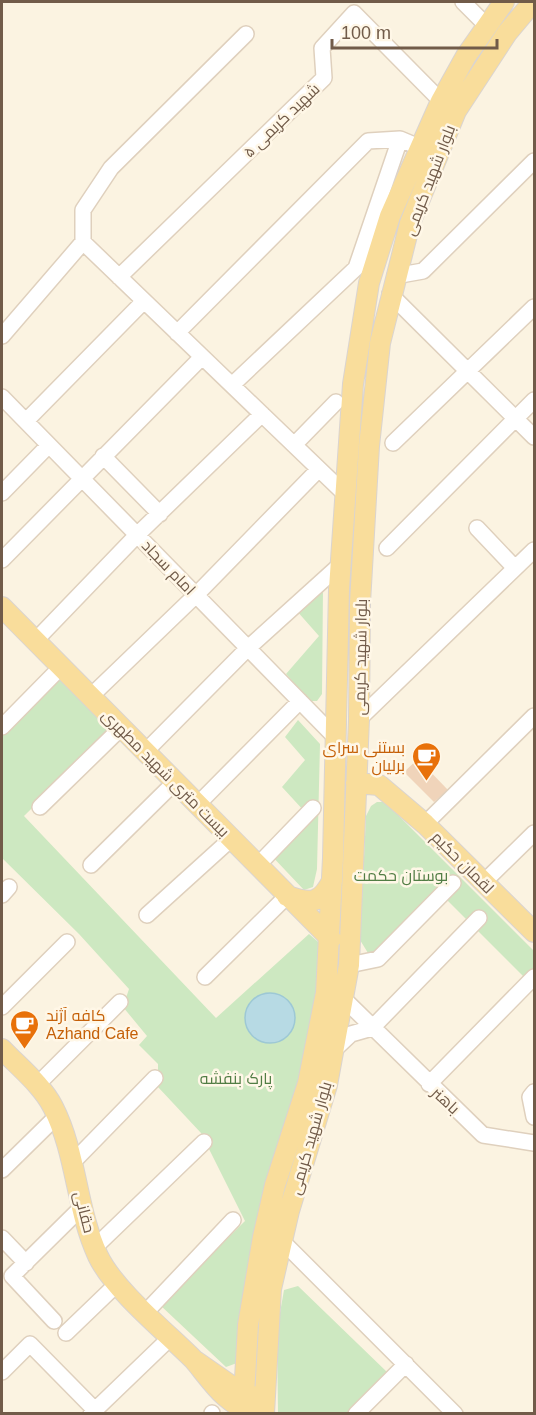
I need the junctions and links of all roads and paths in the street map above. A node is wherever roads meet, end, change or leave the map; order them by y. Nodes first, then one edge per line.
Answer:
1 (463, 2) edge
2 (504, 2) edge
3 (533, 2) edge
4 (486, 25) junction
5 (246, 34) dead end
6 (441, 101) junction
7 (400, 139) junction
8 (419, 147) junction
9 (534, 162) edge
10 (83, 242) junction
11 (364, 270) junction
12 (119, 277) junction
13 (393, 285) junction
14 (144, 301) junction
15 (534, 307) edge
16 (177, 333) junction
17 (2, 336) edge
18 (202, 357) junction
19 (469, 372) junction
20 (232, 385) junction
21 (2, 397) edge
22 (534, 400) edge
23 (336, 402) dead end
24 (262, 414) junction
25 (516, 419) junction
26 (26, 421) junction
27 (534, 437) edge
28 (393, 443) dead end
29 (49, 445) junction
30 (294, 445) junction
31 (103, 456) junction
32 (319, 469) junction
33 (82, 478) junction
34 (2, 493) edge
35 (345, 494) junction
36 (160, 514) junction
37 (477, 528) dead end
38 (137, 536) junction
39 (387, 548) dead end
40 (534, 550) edge
41 (2, 560) edge
42 (340, 564) junction
43 (515, 568) junction
44 (196, 595) junction
45 (3, 612) edge
46 (35, 641) junction
47 (248, 648) junction
48 (61, 667) junction
49 (90, 697) junction
50 (300, 701) junction
51 (534, 716) edge
52 (359, 719) junction
53 (2, 727) edge
54 (121, 728) junction
55 (336, 738) junction
56 (145, 752) junction
57 (175, 782) junction
58 (356, 783) junction
59 (197, 805) junction
60 (40, 807) dead end
61 (313, 808) dead end
62 (424, 824) junction
63 (534, 833) edge
64 (231, 839) junction
65 (91, 865) dead end
66 (257, 866) junction
67 (333, 881) junction
68 (484, 882) junction
69 (453, 883) dead end
70 (287, 896) junction
71 (147, 915) dead end
72 (479, 918) dead end
73 (534, 932) edge
74 (331, 939) junction
75 (67, 942) dead end
76 (349, 965) junction
77 (205, 977) dead end
78 (534, 977) edge
79 (345, 1000) junction
80 (120, 1002) dead end
81 (2, 1007) edge
82 (372, 1028) junction
83 (334, 1050) junction
84 (4, 1058) edge
85 (155, 1078) dead end
86 (429, 1084) junction
87 (37, 1085) junction
88 (534, 1092) edge
89 (57, 1116) junction
90 (534, 1117) edge
91 (534, 1140) edge
92 (204, 1142) dead end
93 (73, 1162) junction
94 (2, 1170) edge
95 (83, 1206) junction
96 (233, 1220) dead end
97 (281, 1240) junction
98 (4, 1245) edge
99 (95, 1247) junction
100 (26, 1263) junction
101 (118, 1283) junction
102 (146, 1312) junction
103 (54, 1321) dead end
104 (66, 1333) dead end
105 (171, 1337) junction
106 (406, 1364) junction
107 (2, 1372) edge
108 (243, 1406) edge
109 (264, 1408) edge
110 (93, 1412) edge
111 (356, 1413) edge
112 (455, 1413) edge

1 - 4 street
2 - 4 main road, بلوار شهید کریمی
3 - 13 main road, بلوار شهید کریمی
4 - 6 main road, بلوار شهید کریمی
5 - 10 street
6 - 8 main road, بلوار شهید کریمی
6 - 12 street, شهید کریمی ۵
7 - 8 street
7 - 11 street
7 - 16 street
8 - 11 main road, بلوار شهید کریمی
9 - 13 street
10 - 12 street
10 - 17 street
11 - 20 street
11 - 35 main road, بلوار شهید کریمی
12 - 14 street
13 - 19 street
13 - 52 main road, بلوار شهید کریمی
14 - 16 street
14 - 26 street
15 - 19 street
16 - 18 street
18 - 20 street
18 - 31 street
19 - 25 street
19 - 28 street
20 - 24 street
21 - 26 street, امام سجاد
22 - 25 street
23 - 30 street
24 - 30 street
24 - 36 street
25 - 27 street
25 - 39 street
26 - 29 street, امام سجاد
29 - 33 street, امام سجاد
29 - 34 street
30 - 32 street
31 - 33 street
31 - 36 street
32 - 35 street
32 - 44 street
33 - 38 street, امام سجاد
33 - 41 street
35 - 42 main road, بلوار شهید کریمی
36 - 38 street
37 - 43 street
38 - 44 street, امام سجاد
38 - 46 street
40 - 43 street
42 - 47 street
42 - 55 main road, بلوار شهید کریمی
43 - 52 street
44 - 47 street, امام سجاد
44 - 49 street
45 - 46 main road, بیست متری شهید مطهری
46 - 48 main road, بیست متری شهید مطهری
47 - 50 street, امام سجاد
47 - 56 street
48 - 49 main road, بیست متری شهید مطهری
48 - 53 street
49 - 54 main road, بیست متری شهید مطهری
50 - 55 street, امام سجاد
50 - 59 street
51 - 62 street
52 - 58 main road, بلوار شهید کریمی
54 - 56 main road, بیست متری شهید مطهری
54 - 60 street
55 - 67 main road, بلوار شهید کریمی
56 - 57 main road, بیست متری شهید مطهری
57 - 59 main road, بیست متری شهید مطهری
57 - 65 street
58 - 62 main road, لقمان حکیم
58 - 76 main road, بلوار شهید کریمی
59 - 64 main road, بیست متری شهید مطهری
61 - 66 street
62 - 68 main road, لقمان حکیم
63 - 68 street
64 - 66 main road, بیست متری شهید مطهری
64 - 71 street
66 - 70 main road, بیست متری شهید مطهری
67 - 70 main road
67 - 74 main road, بلوار شهید کریمی
68 - 73 main road, لقمان حکیم
69 - 76 street
70 - 74 main road, بیست متری شهید مطهری
70 - 77 street
72 - 82 street
74 - 108 main road, بلوار شهید کریمی
75 - 81 street
76 - 79 main road, بلوار شهید کریمی
78 - 86 street
79 - 82 street, باهنر
79 - 83 main road, بلوار شهید کریمی
80 - 87 street
82 - 83 street
82 - 86 street, باهنر
83 - 97 main road, بلوار شهید کریمی
84 - 87 main road, حقانی
85 - 93 street
86 - 91 street, باهنر
87 - 89 main road, حقانی
88 - 90 street
89 - 93 main road, حقانی
89 - 94 street
92 - 99 street
93 - 95 main road, حقانی
95 - 99 main road, حقانی
95 - 100 street
96 - 102 street
97 - 106 street
97 - 109 main road, بلوار شهید کریمی
98 - 100 street
99 - 101 main road, حقانی
100 - 103 street
101 - 102 main road, حقانی
101 - 104 street
102 - 105 main road, حقانی
105 - 108 main road, حقانی
105 - 110 street
106 - 111 street
106 - 112 street
107 - 110 street
108 - 109 main road

